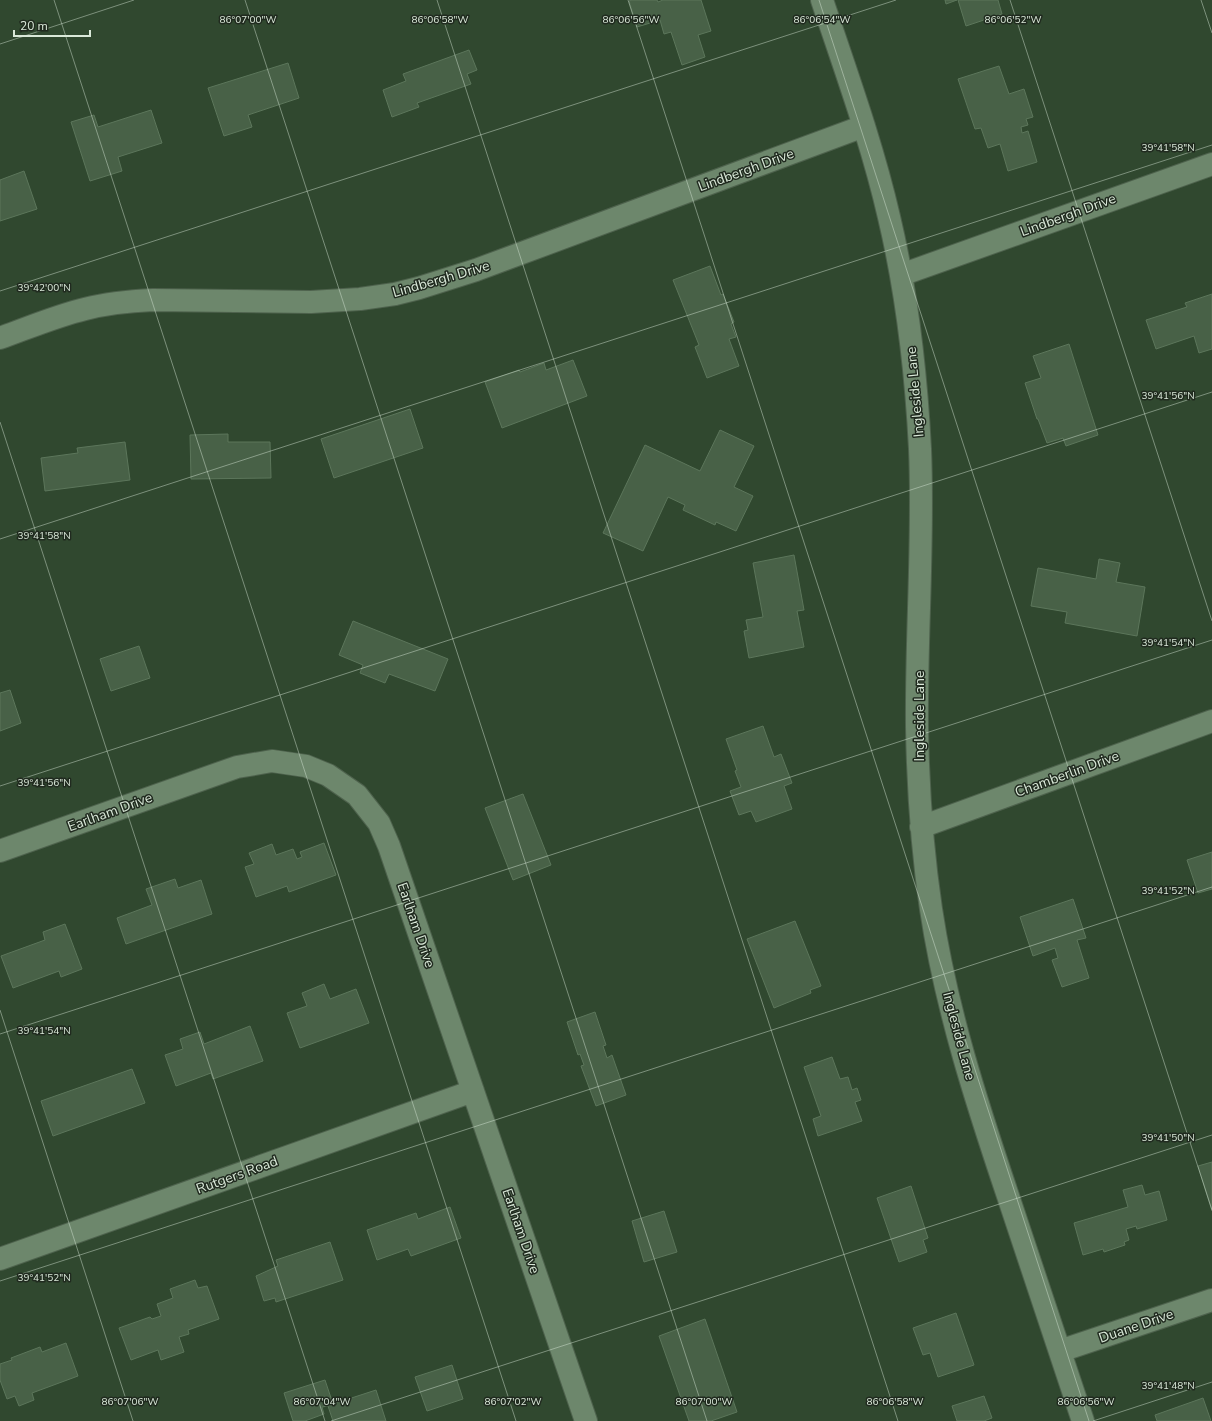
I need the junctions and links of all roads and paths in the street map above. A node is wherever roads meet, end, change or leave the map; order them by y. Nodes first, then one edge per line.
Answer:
1 (822, 0) edge
2 (864, 126) junction
3 (1212, 164) edge
4 (901, 275) junction
5 (0, 338) edge
6 (1212, 721) edge
7 (921, 827) junction
8 (0, 852) edge
9 (473, 1091) junction
10 (0, 1259) edge
11 (1212, 1300) edge
12 (1060, 1351) junction
13 (586, 1421) edge
14 (1083, 1421) edge

1 - 2 street, Ingleside Lane
2 - 4 street, Ingleside Lane
2 - 5 street, Lindbergh Drive
3 - 4 street, Lindbergh Drive
4 - 7 street, Ingleside Lane
6 - 7 street, Chamberlin Drive
7 - 12 street, Ingleside Lane
8 - 9 street, Earlham Drive
9 - 10 street, Rutgers Road
9 - 13 street, Earlham Drive
11 - 12 street, Duane Drive
12 - 14 street, Ingleside Lane

